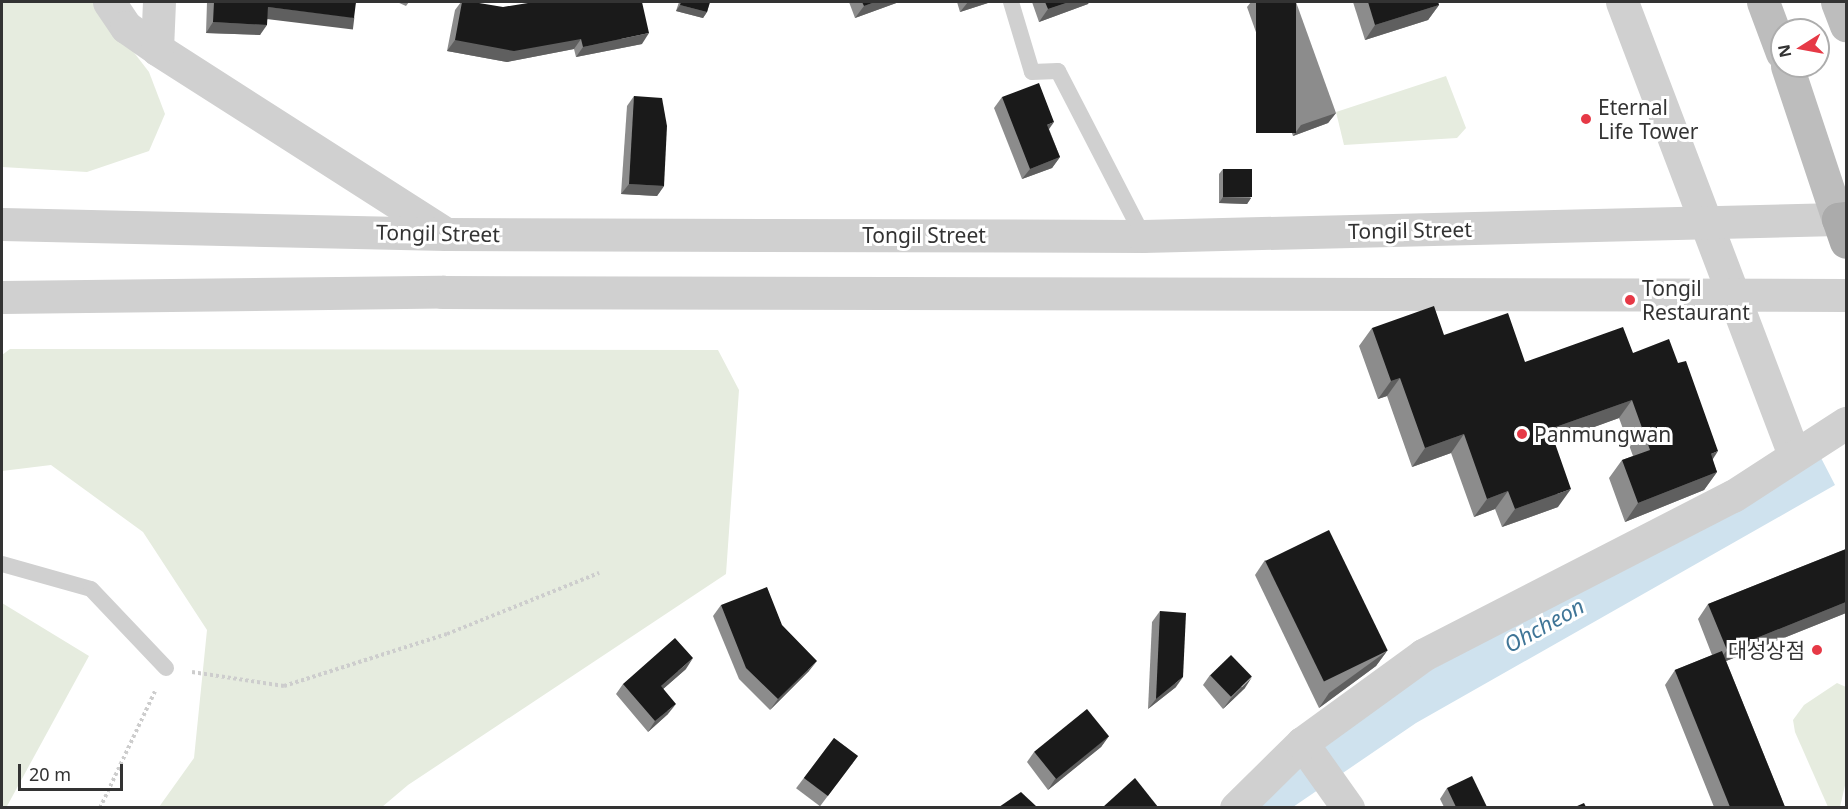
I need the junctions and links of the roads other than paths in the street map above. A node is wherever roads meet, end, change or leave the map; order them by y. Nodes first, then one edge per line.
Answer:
1 (110, 2) edge
2 (159, 2) edge
3 (1011, 2) edge
4 (1622, 2) edge
5 (1763, 2) edge
6 (1837, 2) edge
7 (1770, 21) edge
8 (1846, 25) edge
9 (157, 49) junction
10 (1791, 78) edge
11 (2, 224) edge
12 (1705, 224) junction
13 (1844, 226) edge
14 (446, 234) junction
15 (1143, 236) junction
16 (1732, 294) junction
17 (1846, 295) edge
18 (2, 297) edge
19 (1846, 423) edge
20 (1794, 454) junction
21 (2, 564) edge
22 (165, 668) road end
23 (1306, 748) junction
24 (1343, 799) edge
25 (1236, 807) edge

1 - 9 street
2 - 9 street
3 - 15 lane
4 - 12 street
5 - 7 main road
6 - 8 main road
9 - 14 street
10 - 13 main road
11 - 14 street, Tongil Street
12 - 13 street, Tongil Street
12 - 15 street, Tongil Street
12 - 16 street
14 - 15 street, Tongil Street
16 - 17 street
16 - 18 street
16 - 20 street
19 - 20 street
20 - 23 street
21 - 22 lane
23 - 24 street
23 - 25 street

